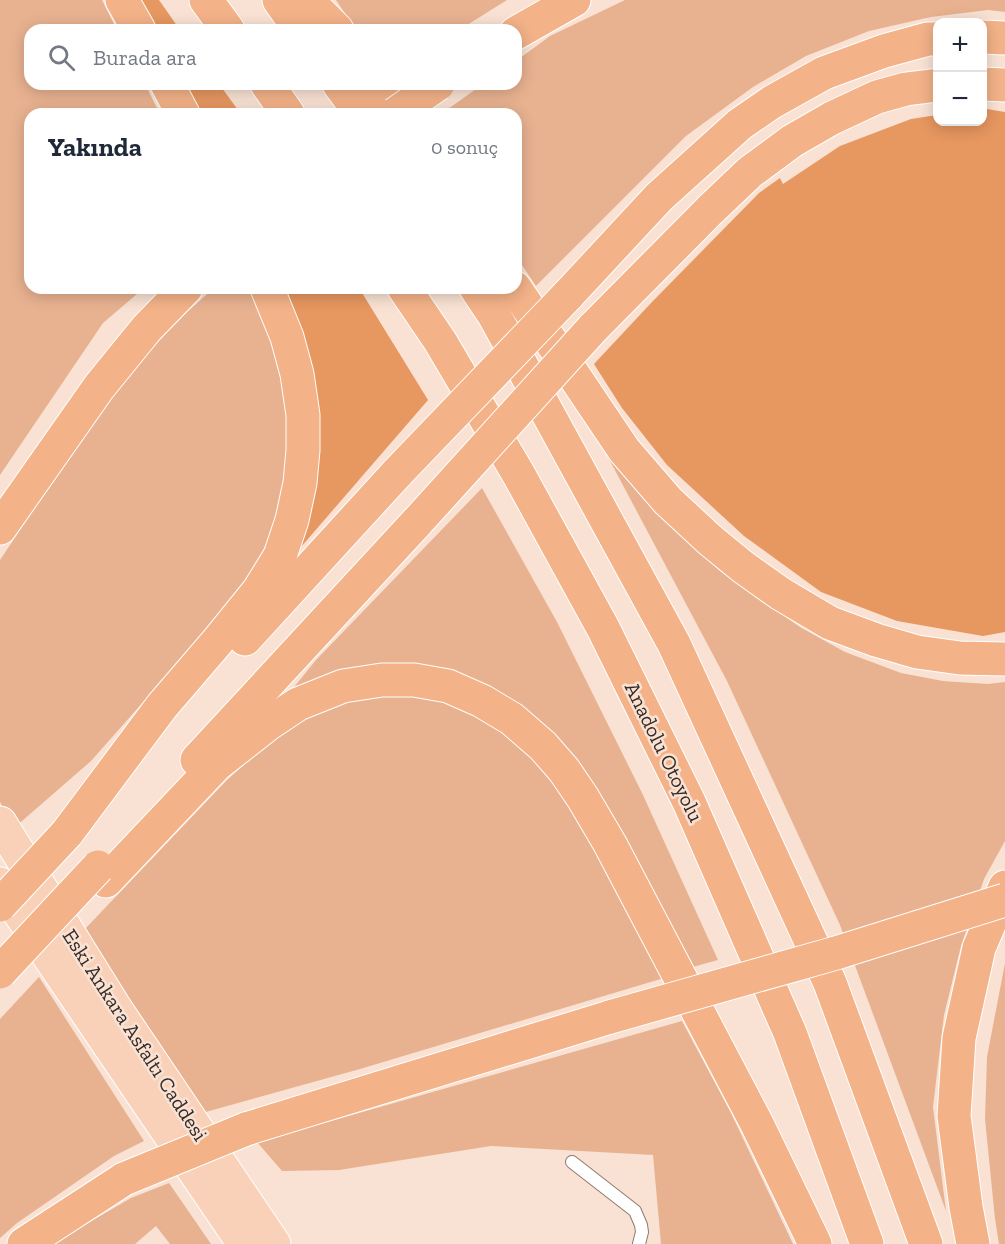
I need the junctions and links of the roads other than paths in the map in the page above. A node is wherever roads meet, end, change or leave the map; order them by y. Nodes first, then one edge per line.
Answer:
1 (122, 0) edge
2 (206, 0) edge
3 (279, 0) edge
4 (307, 0) edge
5 (574, 0) edge
6 (136, 24) edge
7 (224, 24) edge
8 (296, 24) edge
9 (331, 24) edge
10 (522, 30) edge
11 (987, 37) edge
12 (1005, 38) edge
13 (933, 39) edge
14 (987, 84) edge
15 (1005, 85) edge
16 (933, 86) edge
17 (170, 90) edge
18 (271, 90) edge
19 (343, 90) edge
20 (381, 90) edge
21 (430, 90) edge
22 (180, 108) edge
23 (284, 108) edge
24 (357, 108) edge
25 (393, 108) edge
26 (405, 108) edge
27 (180, 294) edge
28 (270, 294) edge
29 (408, 294) edge
30 (480, 294) edge
31 (519, 294) edge
32 (0, 528) edge
33 (1005, 659) edge
34 (0, 823) edge
35 (67, 833) junction
36 (102, 874) junction
37 (0, 884) edge
38 (1005, 887) edge
39 (1005, 900) edge
40 (0, 905) edge
41 (0, 972) edge
42 (572, 1162) dead end
43 (24, 1244) edge
44 (244, 1244) edge
45 (274, 1244) edge
46 (639, 1244) edge
47 (815, 1244) edge
48 (867, 1244) edge
49 (926, 1244) edge
50 (973, 1244) edge

1 - 6 highway
2 - 7 highway
3 - 8 highway
4 - 9 highway
5 - 10 highway
11 - 12 highway
13 - 35 highway, bridge
14 - 15 highway
16 - 36 highway, bridge
17 - 22 highway
18 - 23 highway
19 - 24 highway
20 - 25 highway
21 - 26 highway, bridge
27 - 32 highway
28 - 35 highway
29 - 48 highway, Anadolu Otoyolu
30 - 49 highway
31 - 33 highway
34 - 45 main road, Eski Ankara Asfaltı Caddesi
35 - 40 highway, bridge
36 - 41 highway, bridge
36 - 47 highway
37 - 44 main road, Eski Ankara Asfaltı Caddesi
38 - 50 highway
39 - 43 highway, bridge
42 - 46 lane

